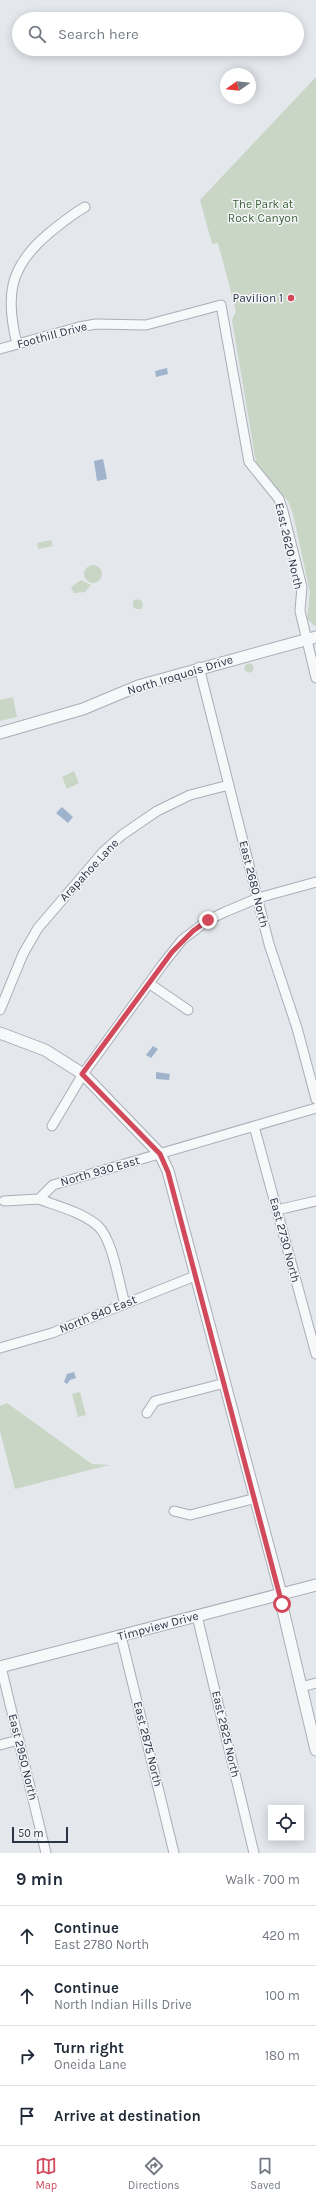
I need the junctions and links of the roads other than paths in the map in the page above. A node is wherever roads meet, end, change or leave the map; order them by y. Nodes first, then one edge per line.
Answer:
1 (85, 208) dead end
2 (221, 305) joint
3 (18, 344) junction
4 (0, 349) edge
5 (311, 638) edge
6 (200, 667) junction
7 (316, 678) edge
8 (0, 733) edge
9 (229, 785) junction
10 (316, 882) edge
11 (258, 898) junction
12 (150, 984) junction
13 (0, 1010) edge
14 (188, 1010) dead end
15 (0, 1033) edge
16 (82, 1074) junction
17 (316, 1099) edge
18 (316, 1108) edge
19 (52, 1126) dead end
20 (254, 1126) junction
21 (160, 1154) junction
22 (39, 1199) junction
23 (4, 1201) dead end
24 (316, 1201) edge
25 (277, 1210) junction
26 (195, 1276) junction
27 (125, 1304) junction
28 (0, 1348) edge
29 (316, 1354) edge
30 (225, 1383) junction
31 (147, 1413) dead end
32 (256, 1498) junction
33 (174, 1511) dead end
34 (316, 1585) edge
35 (281, 1594) junction
36 (197, 1616) junction
37 (121, 1636) junction
38 (0, 1666) edge
39 (316, 1683) edge
40 (301, 1687) junction
41 (19, 1740) junction
42 (0, 1745) edge
43 (316, 1750) edge
44 (46, 1853) edge
45 (174, 1853) edge
46 (254, 1853) edge

1 - 3 street
2 - 3 street, Foothill Drive
2 - 5 street, East 2620 North
3 - 4 street, Foothill Drive
5 - 6 street, North Iroquois Drive
5 - 7 street, East 2620 North
6 - 8 street, North Iroquois Drive
6 - 9 street, East 2680 North
9 - 11 street, East 2680 North
9 - 13 street, Arapahoe Lane
10 - 11 street
11 - 12 street
11 - 17 street, East 2680 North
12 - 14 street
12 - 16 street
15 - 16 street
16 - 19 street
16 - 21 street
18 - 20 street, North 930 East
20 - 21 street, North 930 East
20 - 25 street, East 2730 North
21 - 22 street, North 930 East
21 - 26 street
22 - 23 street
22 - 27 street
24 - 25 street
25 - 29 street, East 2730 North
26 - 27 street, North 840 East
26 - 30 street
27 - 28 street, North 840 East
30 - 31 street
30 - 32 street
32 - 33 street
32 - 35 street
34 - 35 street, Timpview Drive
35 - 36 street, Timpview Drive
35 - 40 street
36 - 37 street, Timpview Drive
36 - 46 street, East 2825 North
37 - 38 street, Timpview Drive
37 - 45 street, East 2875 North
38 - 41 street, East 2950 North
39 - 40 street
40 - 43 street
41 - 42 street
41 - 44 street, East 2950 North

